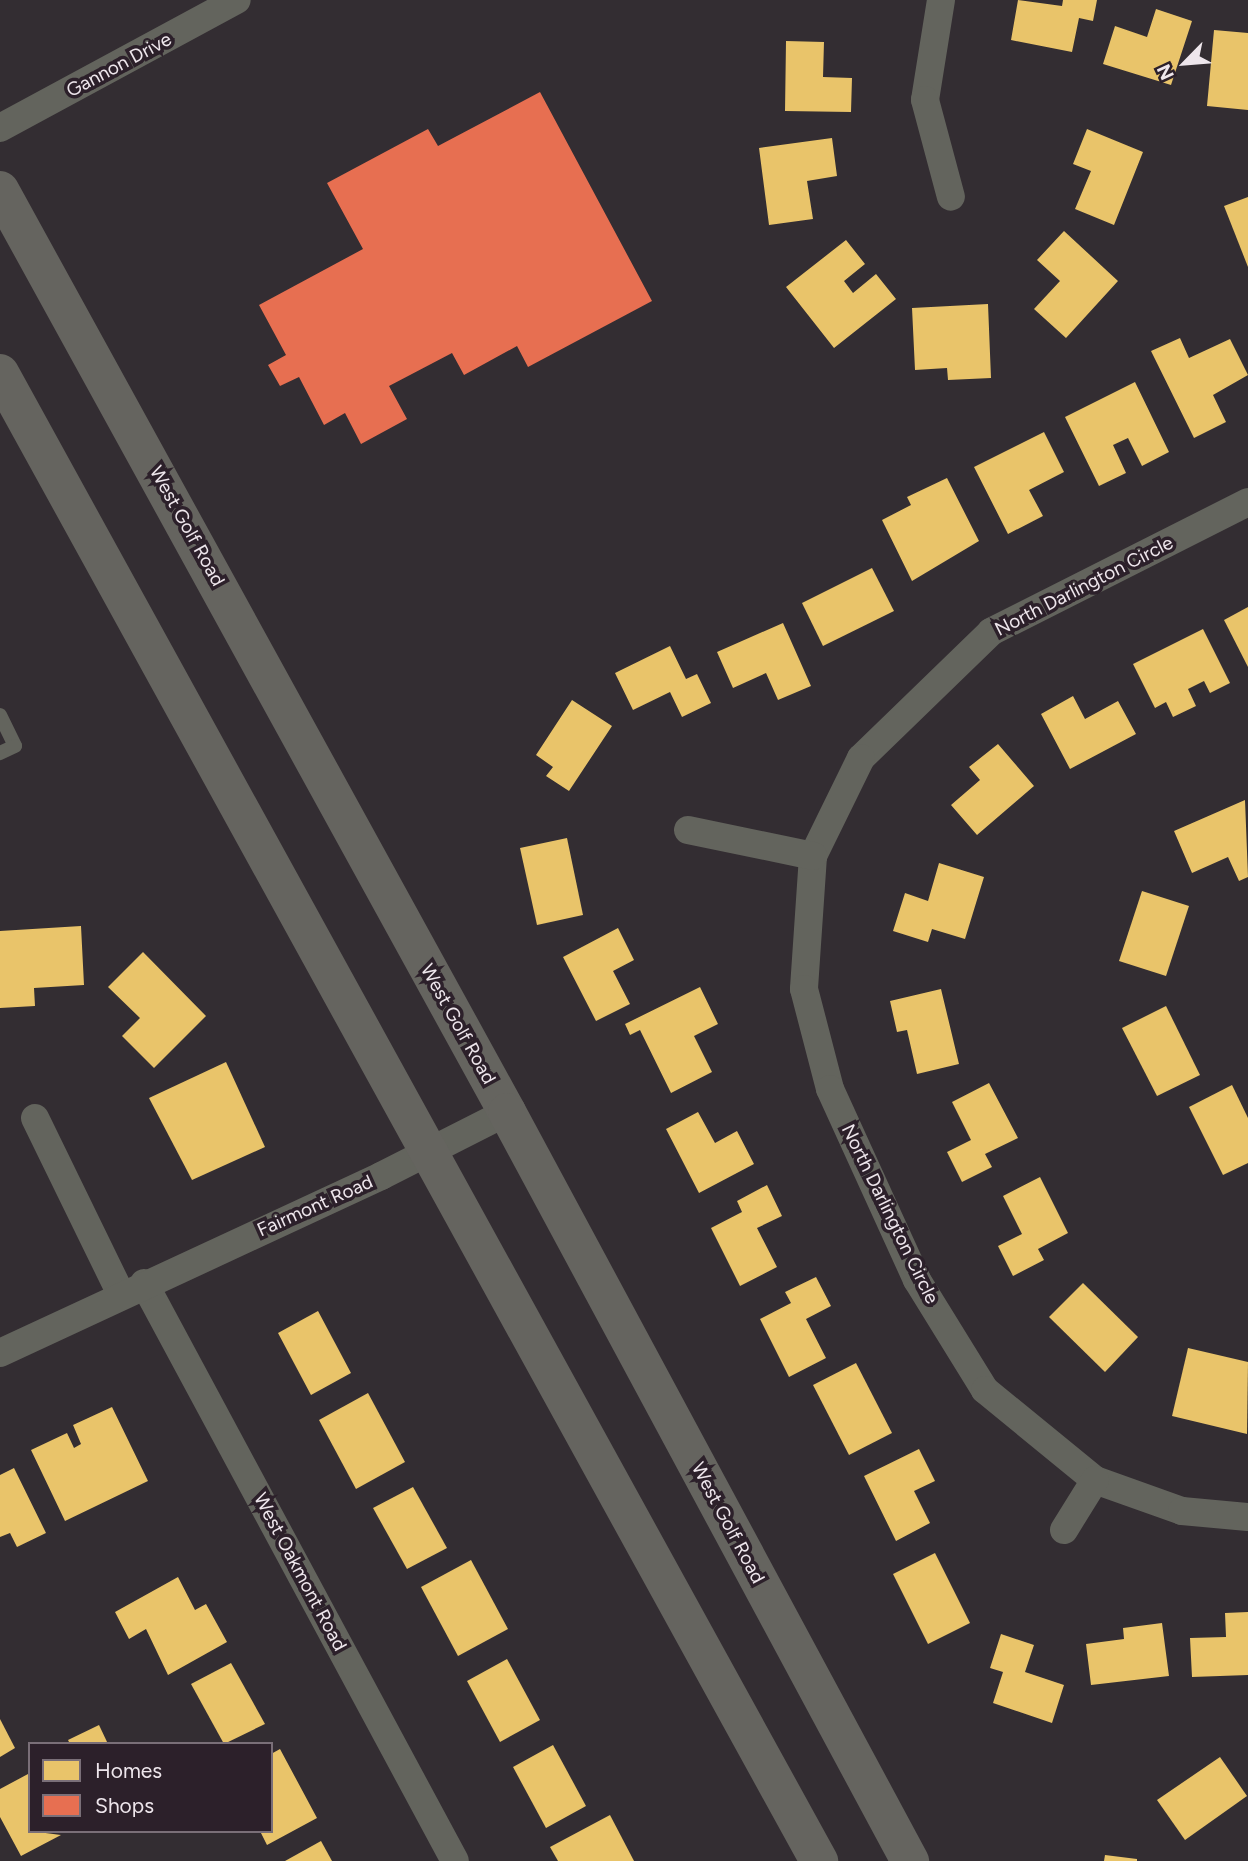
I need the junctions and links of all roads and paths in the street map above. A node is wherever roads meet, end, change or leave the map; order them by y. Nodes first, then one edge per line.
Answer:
1 (237, 0) edge
2 (941, 0) edge
3 (0, 128) edge
4 (0, 190) edge
5 (951, 197) dead end
6 (0, 373) edge
7 (1248, 502) edge
8 (0, 715) edge
9 (0, 753) edge
10 (688, 830) dead end
11 (813, 856) junction
12 (507, 1112) junction
13 (34, 1118) dead end
14 (431, 1150) junction
15 (132, 1289) junction
16 (0, 1353) edge
17 (1095, 1480) junction
18 (1248, 1517) edge
19 (1064, 1530) dead end
20 (455, 1861) edge
21 (818, 1861) edge
22 (910, 1861) edge

1 - 3 street, Gannon Drive
2 - 5 street
4 - 12 main road, West Golf Road
6 - 14 main road
7 - 11 street, North Darlington Circle
8 - 9 lane
10 - 11 street
11 - 17 street, North Darlington Circle
12 - 14 street, Fairmont Road
12 - 22 main road, West Golf Road
13 - 15 street
14 - 15 street, Fairmont Road
14 - 21 main road
15 - 16 street, Fairmont Road
15 - 20 street, West Oakmont Road
17 - 18 street, North Darlington Circle
17 - 19 street

